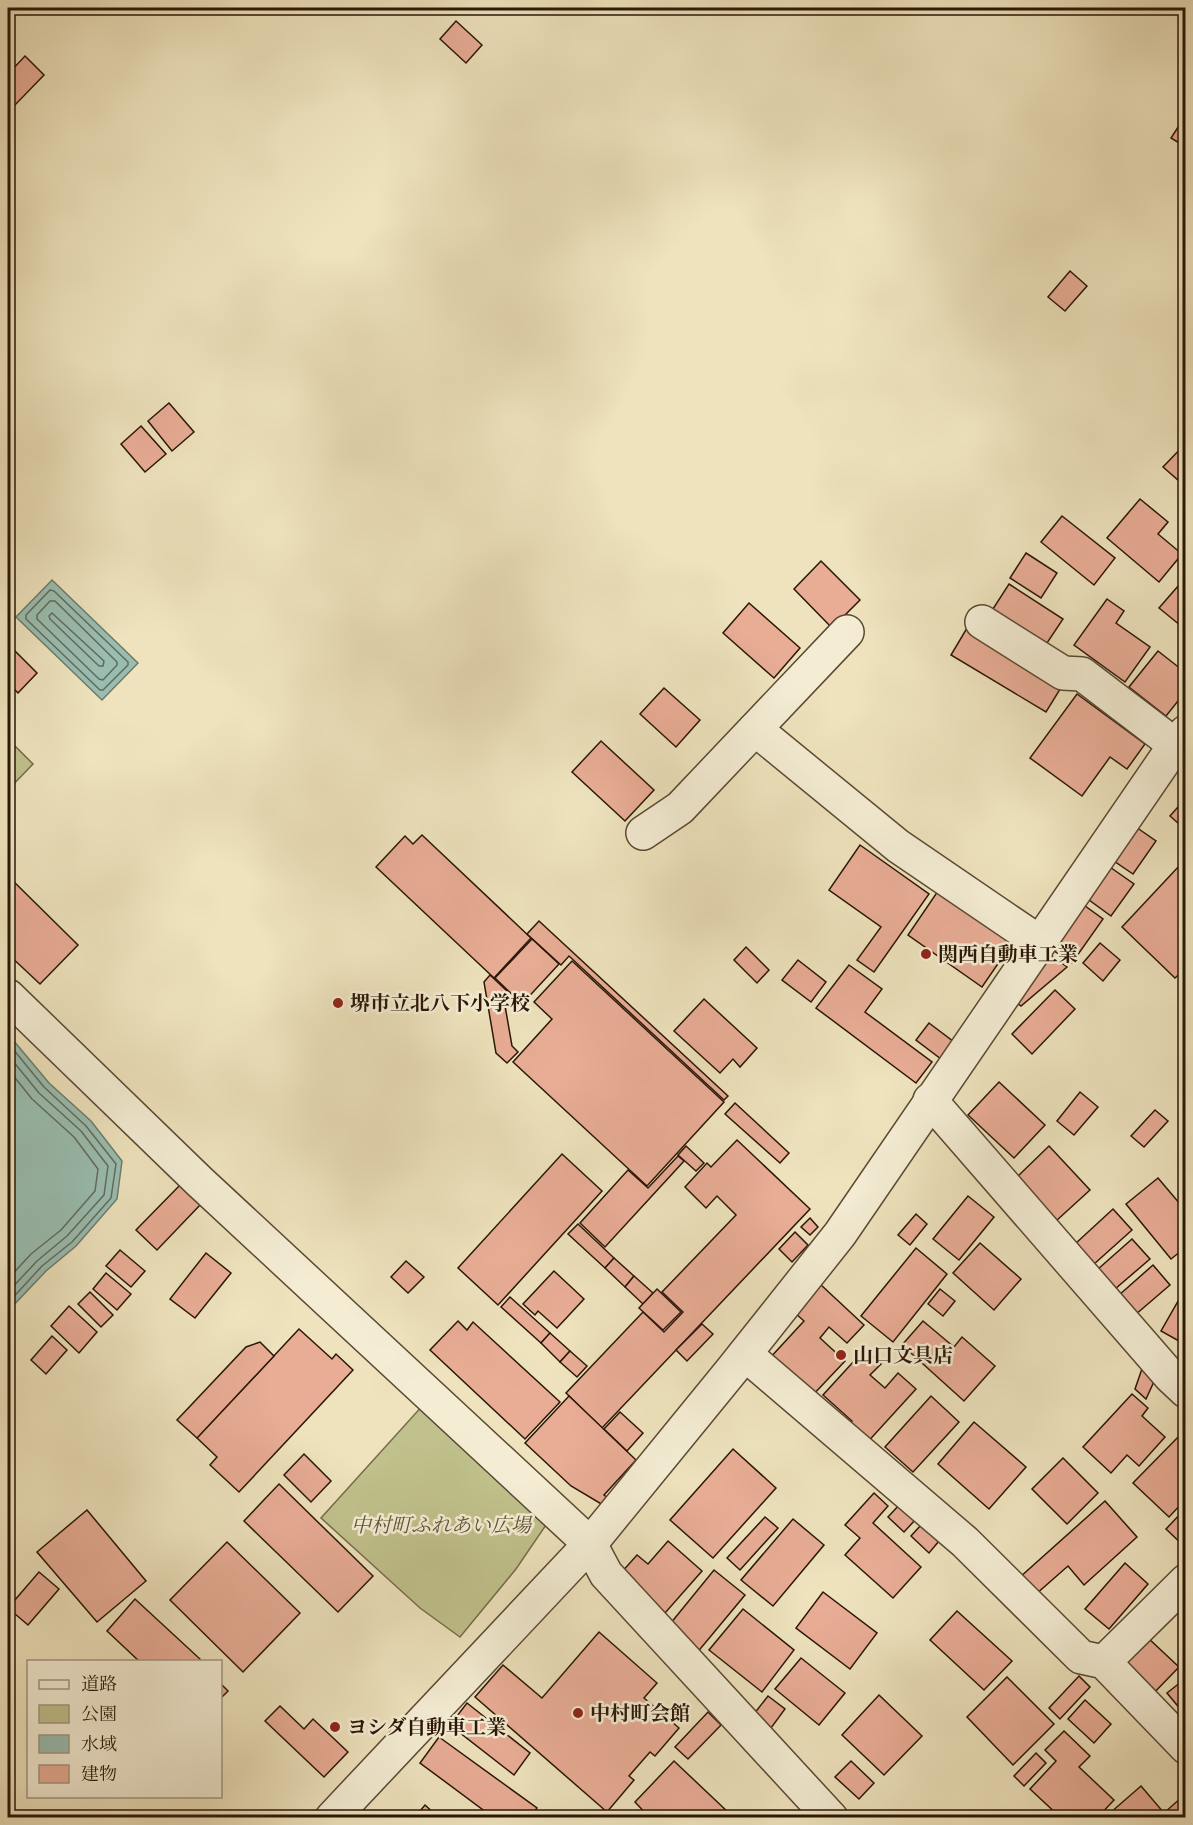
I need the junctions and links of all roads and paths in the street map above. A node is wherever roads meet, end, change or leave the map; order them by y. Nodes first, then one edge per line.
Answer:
1 (982, 622) dead end
2 (847, 632) dead end
3 (755, 729) junction
4 (1180, 739) edge
5 (643, 833) dead end
6 (1039, 942) junction
7 (8, 996) edge
8 (930, 1100) junction
9 (745, 1354) junction
10 (1185, 1391) edge
11 (590, 1544) junction
12 (1185, 1581) edge
13 (1104, 1662) junction
14 (1185, 1747) edge
15 (332, 1818) edge
16 (831, 1818) edge

1 - 4 street
2 - 3 street
3 - 5 street
3 - 6 street
4 - 6 street
6 - 8 street
7 - 11 street
8 - 9 street
8 - 10 street
9 - 11 street
9 - 13 street
11 - 15 street
11 - 16 street
12 - 13 street
13 - 14 street

